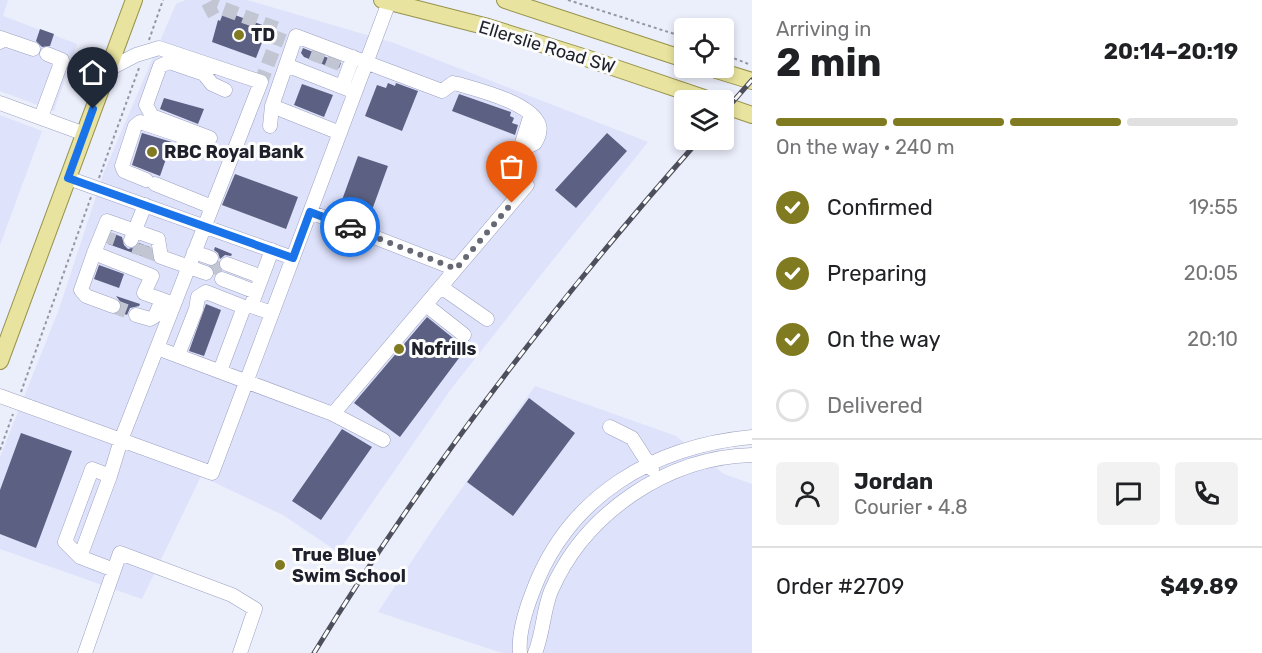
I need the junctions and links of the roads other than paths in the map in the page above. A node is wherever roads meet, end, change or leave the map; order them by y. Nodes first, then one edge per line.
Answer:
1 (134, 0) edge
2 (505, 0) edge
3 (385, 1) edge
4 (0, 42) edge
5 (33, 49) dead end
6 (47, 54) dead end
7 (674, 56) edge
8 (317, 58) junction
9 (360, 60) junction
10 (332, 64) junction
11 (286, 65) junction
12 (109, 69) junction
13 (734, 75) edge
14 (752, 81) edge
15 (349, 89) junction
16 (225, 90) dead end
17 (680, 90) edge
18 (0, 103) edge
19 (272, 106) junction
20 (734, 109) edge
21 (752, 115) edge
22 (41, 117) junction
23 (270, 126) dead end
24 (340, 133) junction
25 (85, 134) junction
26 (210, 138) dead end
27 (198, 146) dead end
28 (520, 152) dead end
29 (68, 178) junction
30 (527, 185) dead end
31 (145, 206) junction
32 (212, 207) junction
33 (310, 212) junction
34 (204, 226) junction
35 (129, 248) junction
36 (272, 250) junction
37 (293, 258) junction
38 (191, 259) junction
39 (208, 266) tunnel mouth
40 (456, 269) junction
41 (225, 271) tunnel mouth
42 (259, 284) junction
43 (441, 287) junction
44 (168, 302) junction
45 (426, 304) junction
46 (112, 306) tunnel mouth
47 (247, 306) junction
48 (272, 313) junction
49 (136, 315) tunnel mouth
50 (487, 319) dead end
51 (464, 334) dead end
52 (157, 348) junction
53 (178, 355) junction
54 (0, 361) edge
55 (220, 371) junction
56 (247, 381) junction
57 (0, 396) edge
58 (333, 414) junction
59 (610, 426) dead end
60 (752, 436) edge
61 (121, 440) junction
62 (382, 440) dead end
63 (752, 455) edge
64 (650, 463) junction
65 (657, 479) junction
66 (114, 570) junction
67 (85, 653) edge
68 (240, 653) edge
69 (520, 653) edge
70 (535, 653) edge

1 - 12 main road
2 - 7 main road, Ellerslie Road SW
3 - 9 street
3 - 17 main road, Ellerslie Road SW
4 - 5 street
6 - 22 street
8 - 10 street
8 - 10 street
8 - 11 street
8 - 11 street
9 - 10 street
9 - 15 street
9 - 28 street
10 - 15 street
11 - 19 street
12 - 25 main road
12 - 32 street
13 - 14 main road
15 - 24 street
16 - 26 street
18 - 22 street
19 - 23 street
19 - 24 street
20 - 21 main road
22 - 25 street
24 - 33 street
25 - 29 main road
27 - 32 street
29 - 31 street
29 - 54 main road
30 - 40 street
31 - 34 street
31 - 35 street
32 - 34 street
33 - 37 street
33 - 40 street
34 - 36 street
34 - 38 street
35 - 38 street
35 - 44 street
35 - 46 street
36 - 37 street
36 - 42 street
37 - 48 street
38 - 39 street
38 - 44 street
40 - 43 street
41 - 42 street
42 - 47 street
43 - 45 street
43 - 50 street
44 - 49 street
44 - 52 street
45 - 51 street
45 - 58 street
47 - 48 street
47 - 53 street
47 - 55 street
48 - 56 street
52 - 53 street
52 - 61 street
53 - 55 street
55 - 56 street
56 - 58 street
56 - 61 street
57 - 61 street
58 - 62 street
59 - 64 street
60 - 64 street
61 - 66 street
63 - 65 street
64 - 65 street
64 - 69 street
65 - 70 street
66 - 67 street
66 - 68 street

